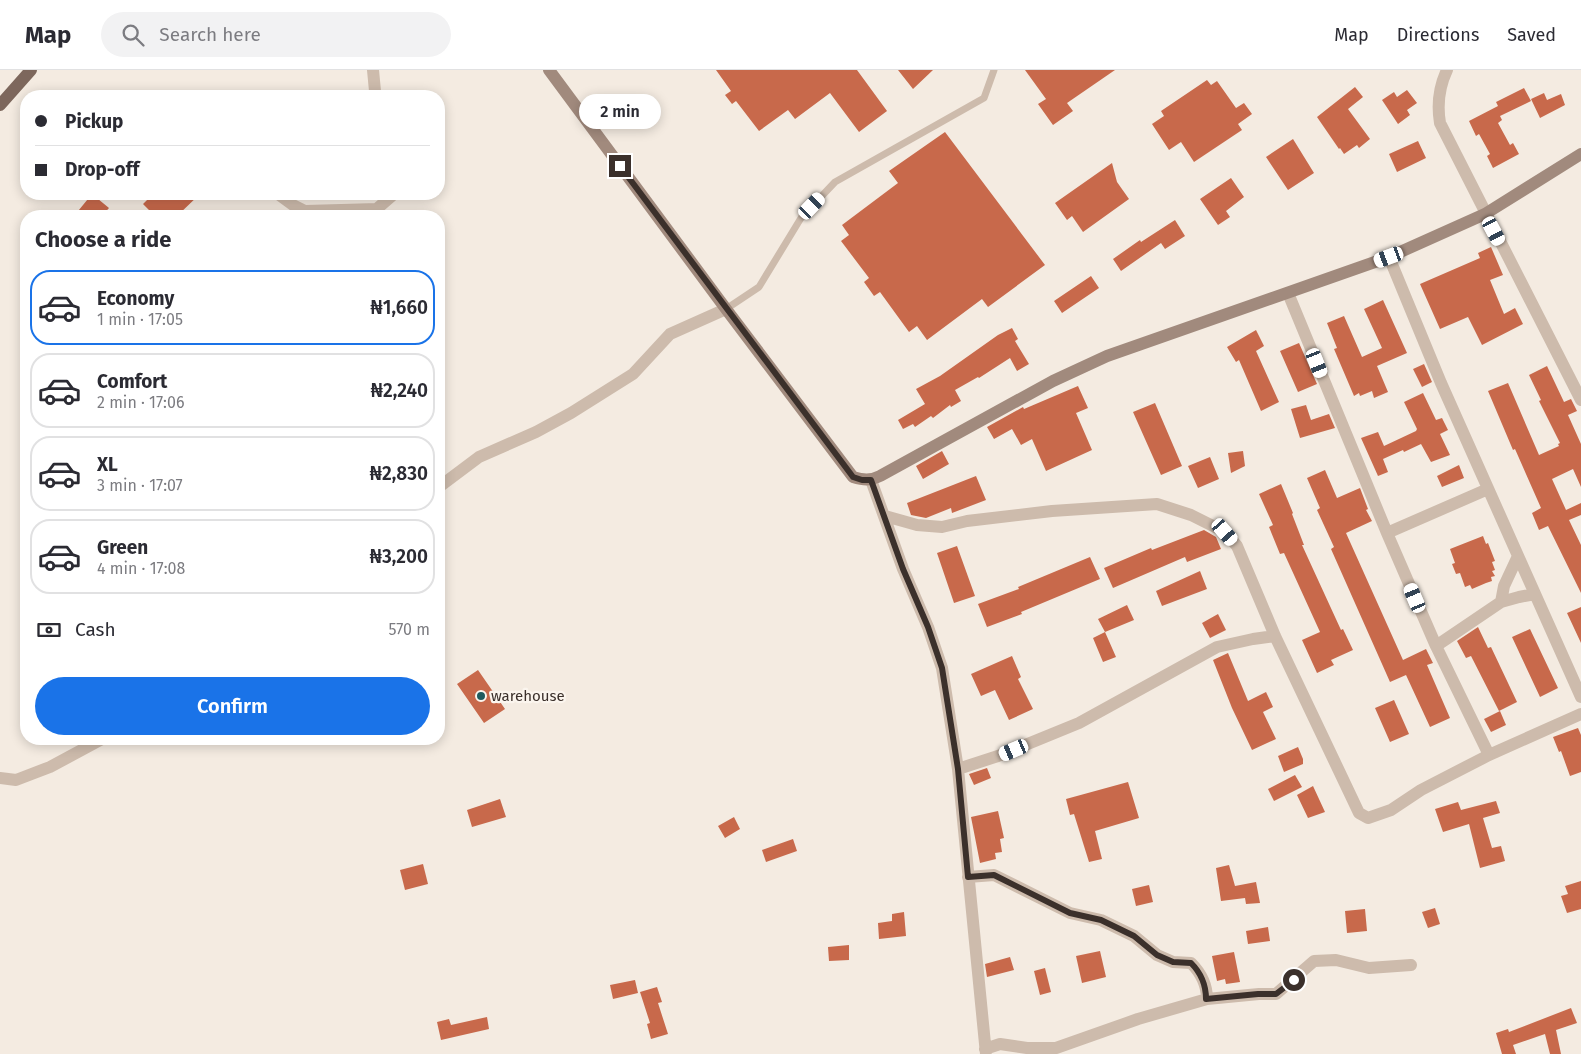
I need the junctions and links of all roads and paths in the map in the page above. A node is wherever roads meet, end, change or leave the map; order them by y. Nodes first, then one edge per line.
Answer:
1 (31, 70) edge
2 (373, 70) edge
3 (549, 70) edge
4 (994, 70) edge
5 (1447, 70) edge
6 (374, 90) edge
7 (0, 105) edge
8 (1581, 154) edge
9 (286, 200) edge
10 (387, 200) edge
11 (303, 210) edge
12 (375, 210) edge
13 (1485, 214) junction
14 (1389, 257) junction
15 (1288, 293) junction
16 (726, 309) junction
17 (1581, 400) edge
18 (871, 480) junction
19 (445, 482) edge
20 (1488, 489) junction
21 (885, 516) junction
22 (1387, 533) junction
23 (1518, 556) junction
24 (1535, 594) junction
25 (1501, 602) junction
26 (1275, 636) junction
27 (1436, 646) junction
28 (1581, 697) edge
29 (1581, 714) edge
30 (91, 745) edge
31 (1489, 755) junction
32 (958, 769) junction
33 (0, 778) edge
34 (968, 877) junction
35 (1411, 965) dead end
36 (1206, 999) junction
37 (986, 1051) edge
38 (1003, 1054) edge

1 - 7 main road
2 - 6 street
3 - 16 street
4 - 16 lane
5 - 13 street
8 - 13 street
9 - 11 street
10 - 12 street
13 - 14 street
13 - 17 street
14 - 15 street
14 - 20 street
15 - 18 street
15 - 22 street
16 - 18 street
16 - 19 street
18 - 21 street
20 - 22 street
20 - 23 street
21 - 26 street
21 - 32 street
22 - 27 street
23 - 24 street
23 - 25 street
24 - 25 street
24 - 28 street
25 - 27 street
26 - 31 street
26 - 32 street
27 - 31 street
29 - 31 street
30 - 33 street
32 - 34 street
34 - 36 street
34 - 37 street
35 - 36 street
36 - 37 street
37 - 38 street

